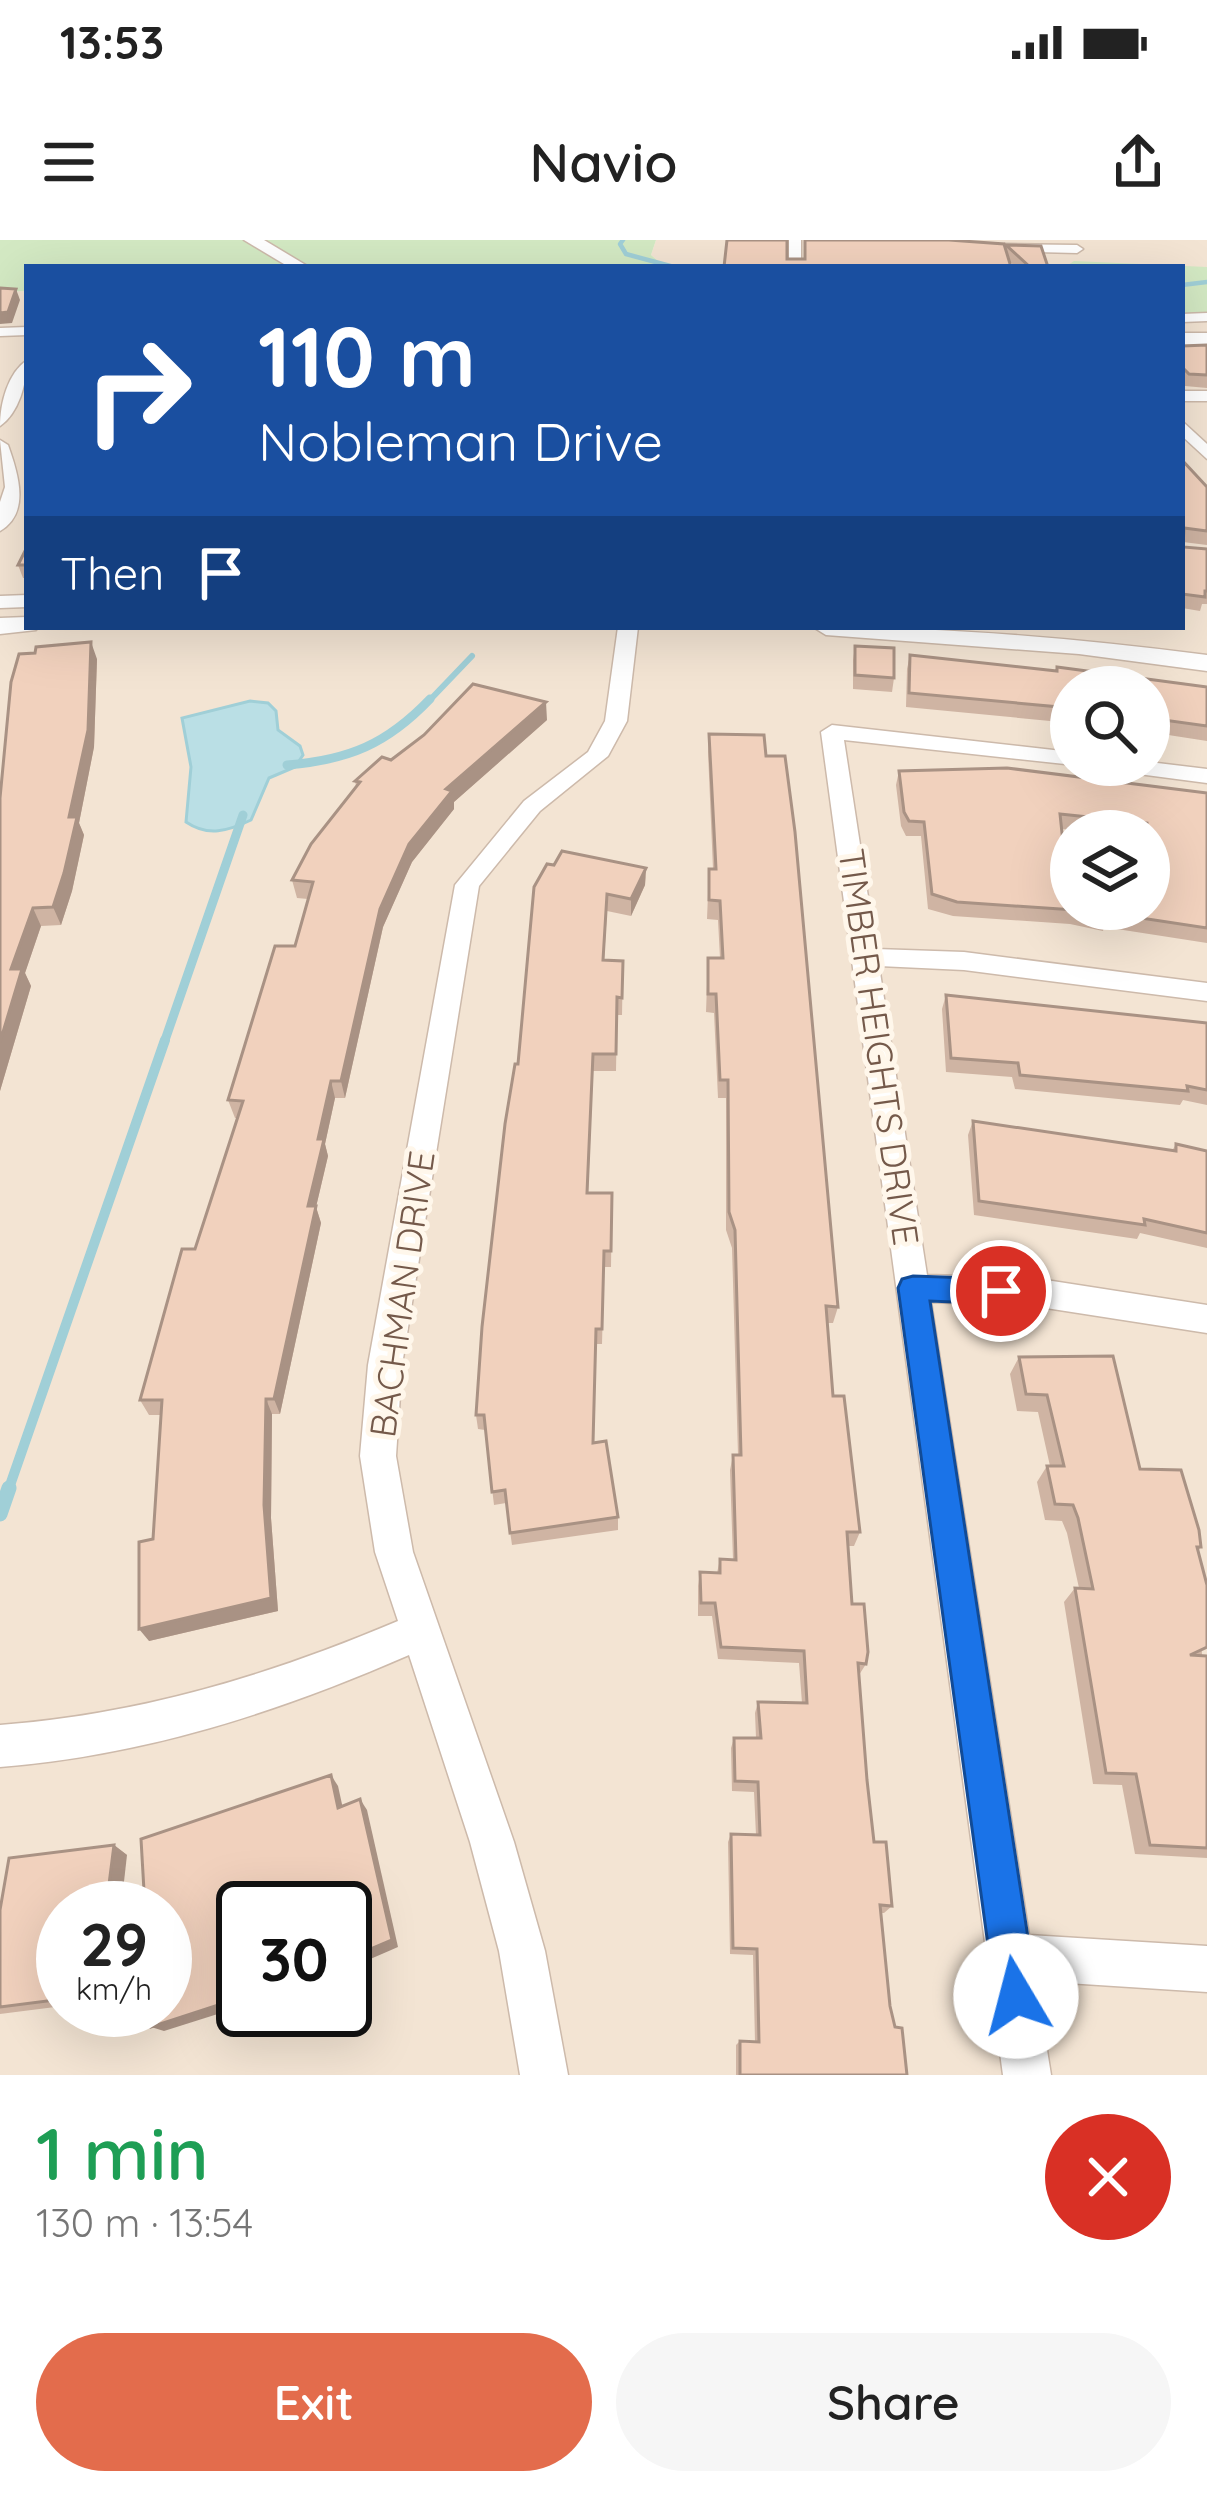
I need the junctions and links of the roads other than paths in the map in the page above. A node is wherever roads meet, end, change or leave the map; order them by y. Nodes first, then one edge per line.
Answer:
1 (252, 240) edge
2 (987, 247) edge
3 (1077, 250) dead end
4 (296, 264) edge
5 (24, 370) edge
6 (1, 418) edge
7 (1185, 429) edge
8 (0, 445) edge
9 (1207, 454) edge
10 (0, 526) edge
11 (628, 630) edge
12 (866, 630) edge
13 (1119, 630) edge
14 (1207, 641) edge
15 (1207, 663) edge
16 (1050, 757) edge
17 (1170, 771) edge
18 (1207, 776) edge
19 (866, 957) junction
20 (1207, 992) edge
21 (913, 1288) junction
22 (1207, 1319) edge
23 (420, 1631) junction
24 (0, 1746) edge
25 (1010, 1958) junction
26 (1207, 1969) edge
27 (544, 2075) edge
28 (1027, 2075) edge

1 - 4 street
2 - 3 street
5 - 6 street
7 - 9 street
8 - 10 street
11 - 23 street, BACHMAN DRIVE
12 - 15 street
13 - 14 street
16 - 19 street, TIMBER HEIGHTS DRIVE
17 - 18 street
19 - 20 street
19 - 21 street, TIMBER HEIGHTS DRIVE
21 - 22 street
21 - 25 street, TIMBER HEIGHTS DRIVE
23 - 24 street
23 - 27 street, BACHMAN DRIVE
25 - 26 street
25 - 28 street, TIMBER HEIGHTS DRIVE

